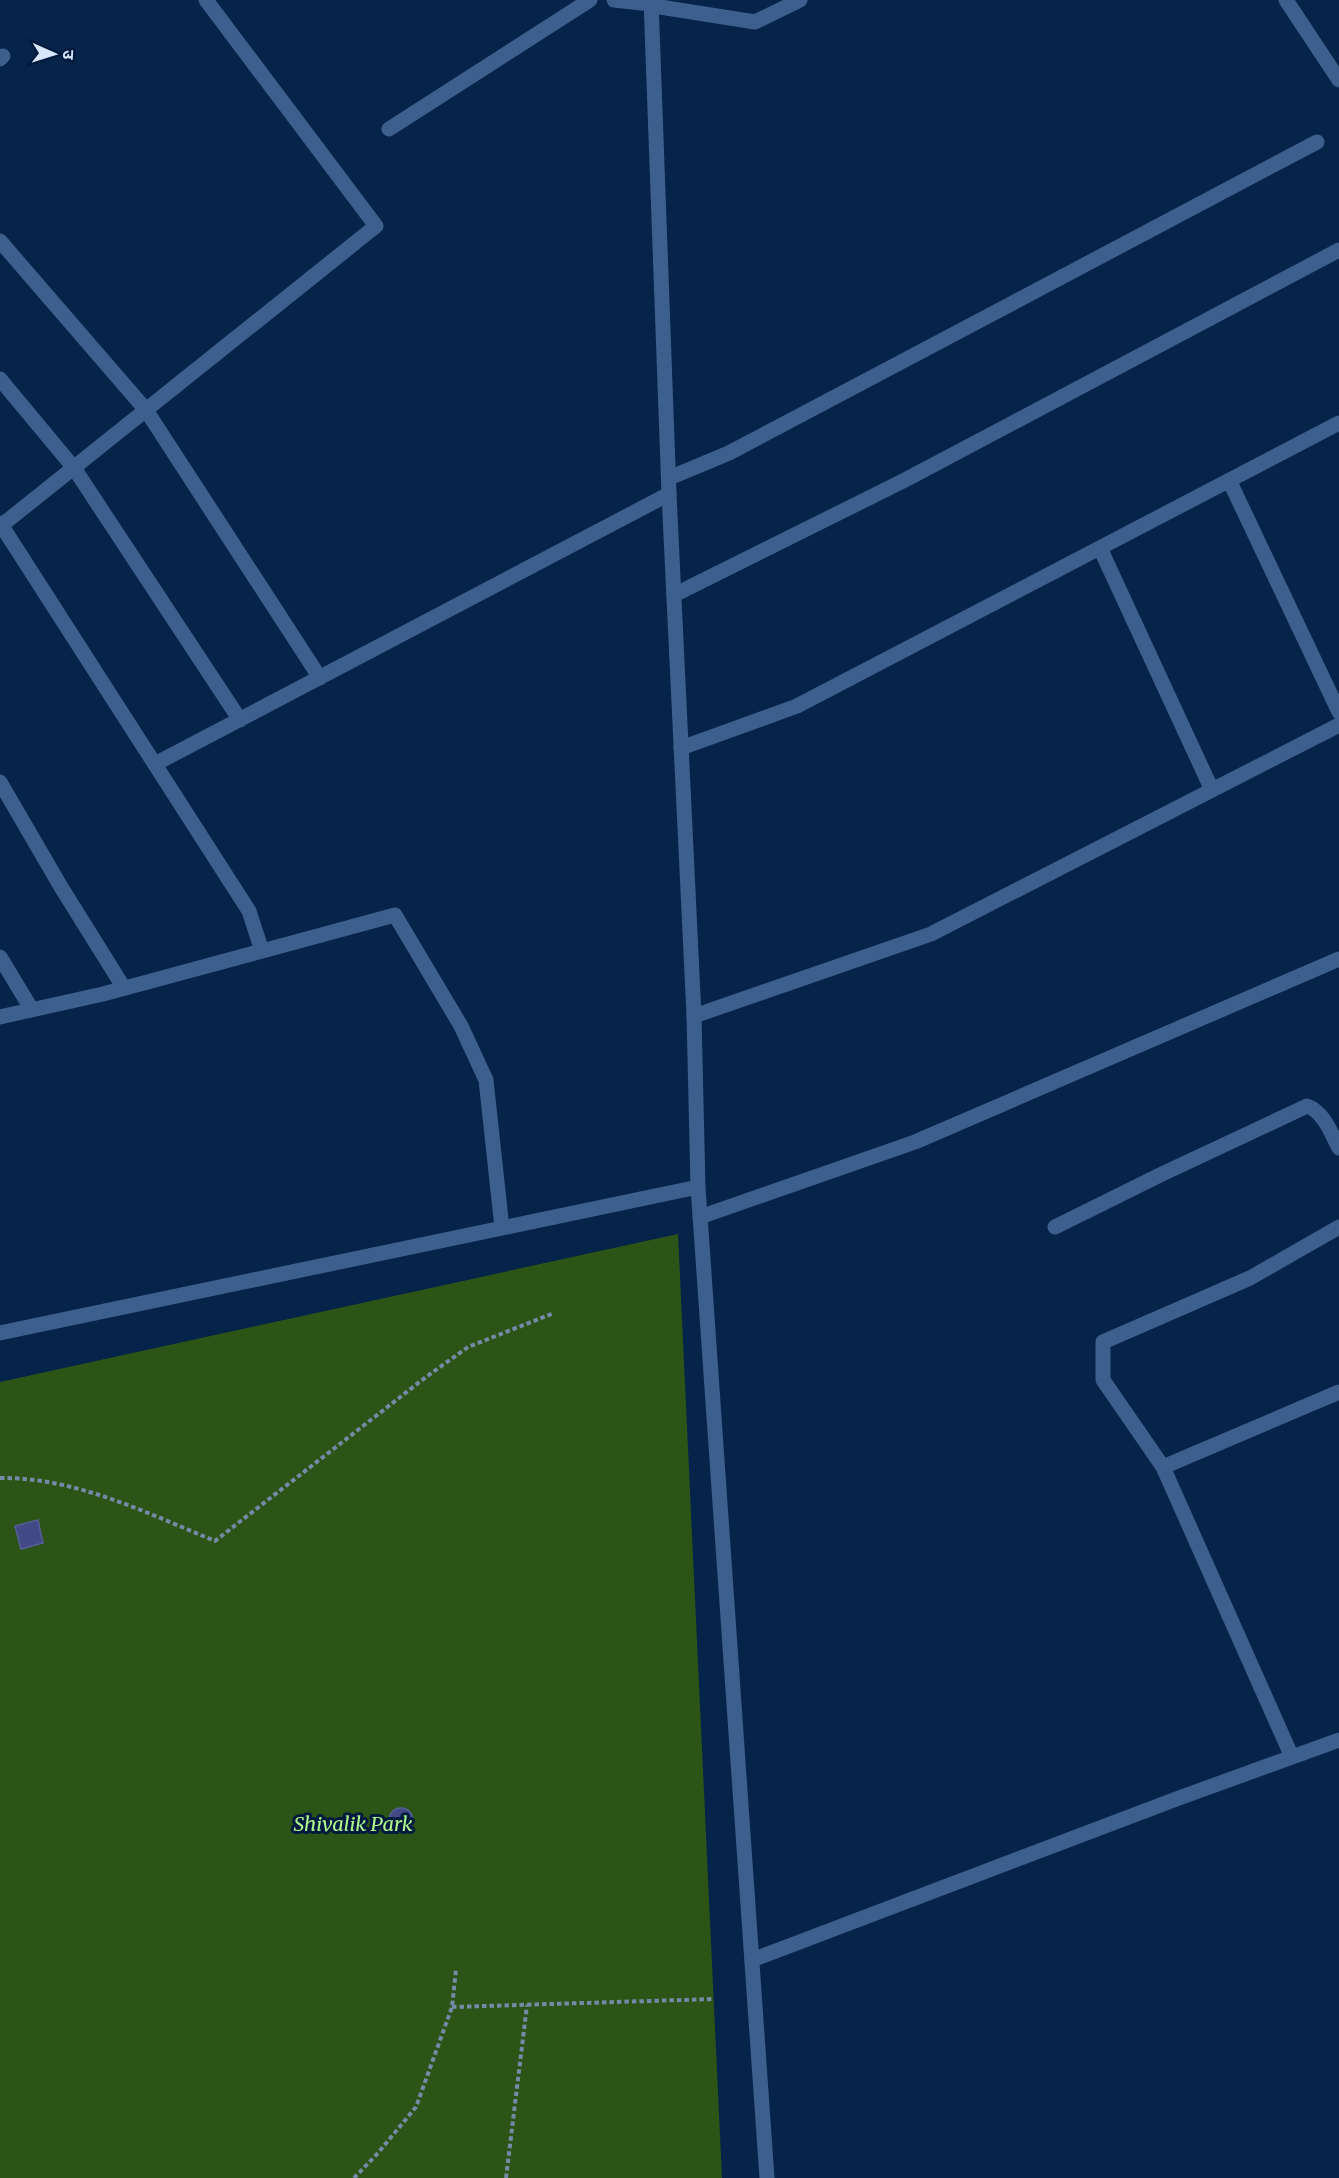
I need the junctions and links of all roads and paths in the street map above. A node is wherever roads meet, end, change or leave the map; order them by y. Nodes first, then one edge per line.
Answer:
1 (206, 0) edge
2 (590, 0) edge
3 (614, 0) edge
4 (800, 0) edge
5 (1286, 0) edge
6 (651, 2) edge
7 (1339, 80) edge
8 (389, 129) dead end
9 (1317, 142) dead end
10 (0, 240) edge
11 (1339, 250) edge
12 (0, 379) edge
13 (146, 410) junction
14 (1339, 423) edge
15 (74, 468) junction
16 (669, 478) junction
17 (1229, 480) junction
18 (669, 494) junction
19 (1, 524) edge
20 (1100, 548) junction
21 (674, 595) junction
22 (320, 678) junction
23 (1339, 711) edge
24 (240, 720) junction
25 (1339, 725) edge
26 (681, 748) junction
27 (155, 764) junction
28 (0, 782) edge
29 (1212, 790) junction
30 (262, 951) junction
31 (0, 957) edge
32 (1339, 959) edge
33 (124, 988) junction
34 (32, 1010) junction
35 (694, 1016) junction
36 (0, 1017) edge
37 (1339, 1148) edge
38 (698, 1187) junction
39 (700, 1217) junction
40 (1055, 1227) dead end
41 (1339, 1227) edge
42 (502, 1228) junction
43 (554, 1313) dead end
44 (0, 1333) edge
45 (1339, 1392) edge
46 (1163, 1467) junction
47 (0, 1478) edge
48 (1339, 1740) edge
49 (1292, 1757) junction
50 (752, 1960) junction
51 (456, 1970) dead end
52 (714, 1999) dead end
53 (527, 2005) junction
54 (452, 2007) junction
55 (354, 2178) edge
56 (506, 2178) edge
57 (767, 2178) edge

1 - 13 street
2 - 8 street
3 - 6 street
4 - 6 street
5 - 7 street
6 - 16 street
9 - 16 street
10 - 13 street
11 - 21 street
12 - 15 street
13 - 15 street
13 - 22 street
14 - 17 street
15 - 19 street
15 - 24 street
16 - 18 street
17 - 20 street
17 - 23 street
18 - 21 street
18 - 22 street
19 - 27 street
20 - 26 street
20 - 29 street
21 - 26 street
22 - 24 street
24 - 27 street
25 - 29 street
26 - 35 street
27 - 30 street
28 - 33 street
29 - 35 street
30 - 33 street
30 - 42 street
31 - 34 street
32 - 39 street
33 - 34 street
34 - 36 street
35 - 38 street
37 - 40 street
38 - 39 street
38 - 42 street
39 - 50 street
41 - 46 street
42 - 44 street
43 - 47 path
45 - 46 street
46 - 49 street
48 - 49 street
49 - 50 street
50 - 57 street
51 - 54 path
52 - 53 path
53 - 54 path
53 - 56 path
54 - 55 path

